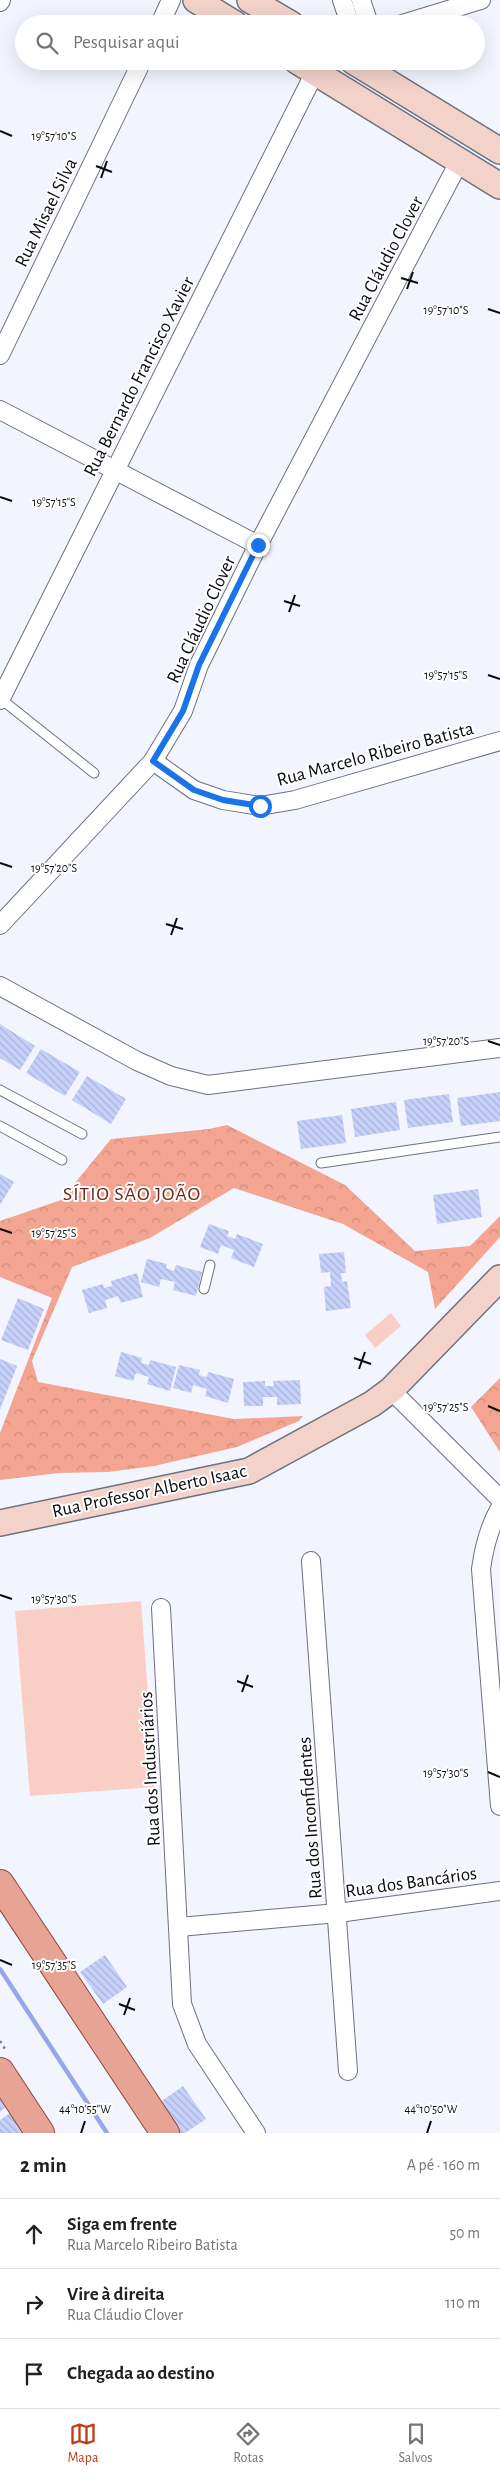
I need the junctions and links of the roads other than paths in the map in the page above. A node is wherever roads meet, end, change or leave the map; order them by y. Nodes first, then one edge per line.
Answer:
1 (172, 0) edge
2 (196, 0) edge
3 (250, 0) edge
4 (342, 0) edge
5 (361, 0) edge
6 (481, 0) edge
7 (164, 15) edge
8 (220, 15) edge
9 (276, 15) edge
10 (347, 15) edge
11 (366, 15) edge
12 (432, 15) edge
13 (138, 70) edge
14 (304, 70) edge
15 (312, 70) edge
16 (383, 72) edge
17 (500, 151) edge
18 (459, 162) junction
19 (500, 186) edge
20 (0, 355) edge
21 (0, 410) edge
22 (115, 471) junction
23 (258, 545) junction
24 (0, 700) edge
25 (500, 740) edge
26 (153, 761) junction
27 (94, 773) dead end
28 (0, 925) edge
29 (0, 986) edge
30 (500, 1048) edge
31 (0, 1090) edge
32 (0, 1126) edge
33 (82, 1134) dead end
34 (500, 1137) edge
35 (62, 1160) dead end
36 (321, 1163) dead end
37 (210, 1265) dead end
38 (500, 1278) edge
39 (204, 1289) dead end
40 (392, 1390) junction
41 (500, 1500) edge
42 (500, 1508) edge
43 (0, 1523) edge
44 (311, 1561) dead end
45 (161, 1608) dead end
46 (500, 1806) edge
47 (0, 1884) edge
48 (500, 1891) edge
49 (338, 1913) junction
50 (179, 1927) junction
51 (348, 2071) dead end
52 (0, 2072) edge
53 (40, 2133) edge
54 (165, 2133) edge
55 (256, 2133) edge

1 - 7 street
2 - 8 main road
3 - 9 main road
4 - 10 street
5 - 11 street
6 - 12 street
13 - 20 street, Rua Misael Silva
14 - 22 street, Rua Bernardo Francisco Xavier
15 - 18 main road
16 - 17 main road
18 - 19 main road
18 - 23 street, Rua Cláudio Clover
21 - 22 street
22 - 23 street
22 - 24 street, Rua Bernardo Francisco Xavier
23 - 26 street, Rua Cláudio Clover
24 - 27 lane
25 - 26 street, Rua Marcelo Ribeiro Batista
26 - 28 street, Rua Cláudio Clover
29 - 30 street
31 - 33 lane
32 - 35 lane
34 - 36 lane
37 - 39 lane
38 - 40 main road, Rua Professor Alberto Isaac
40 - 41 street
40 - 43 main road, Rua Professor Alberto Isaac
42 - 46 street
44 - 49 street, Rua dos Inconfidentes
45 - 50 street, Rua dos Industriários
47 - 54 main road
48 - 49 street, Rua dos Bancários
49 - 50 street, Rua dos Bancários
49 - 51 street, Rua dos Inconfidentes
50 - 55 street, Rua dos Industriários
52 - 53 main road

